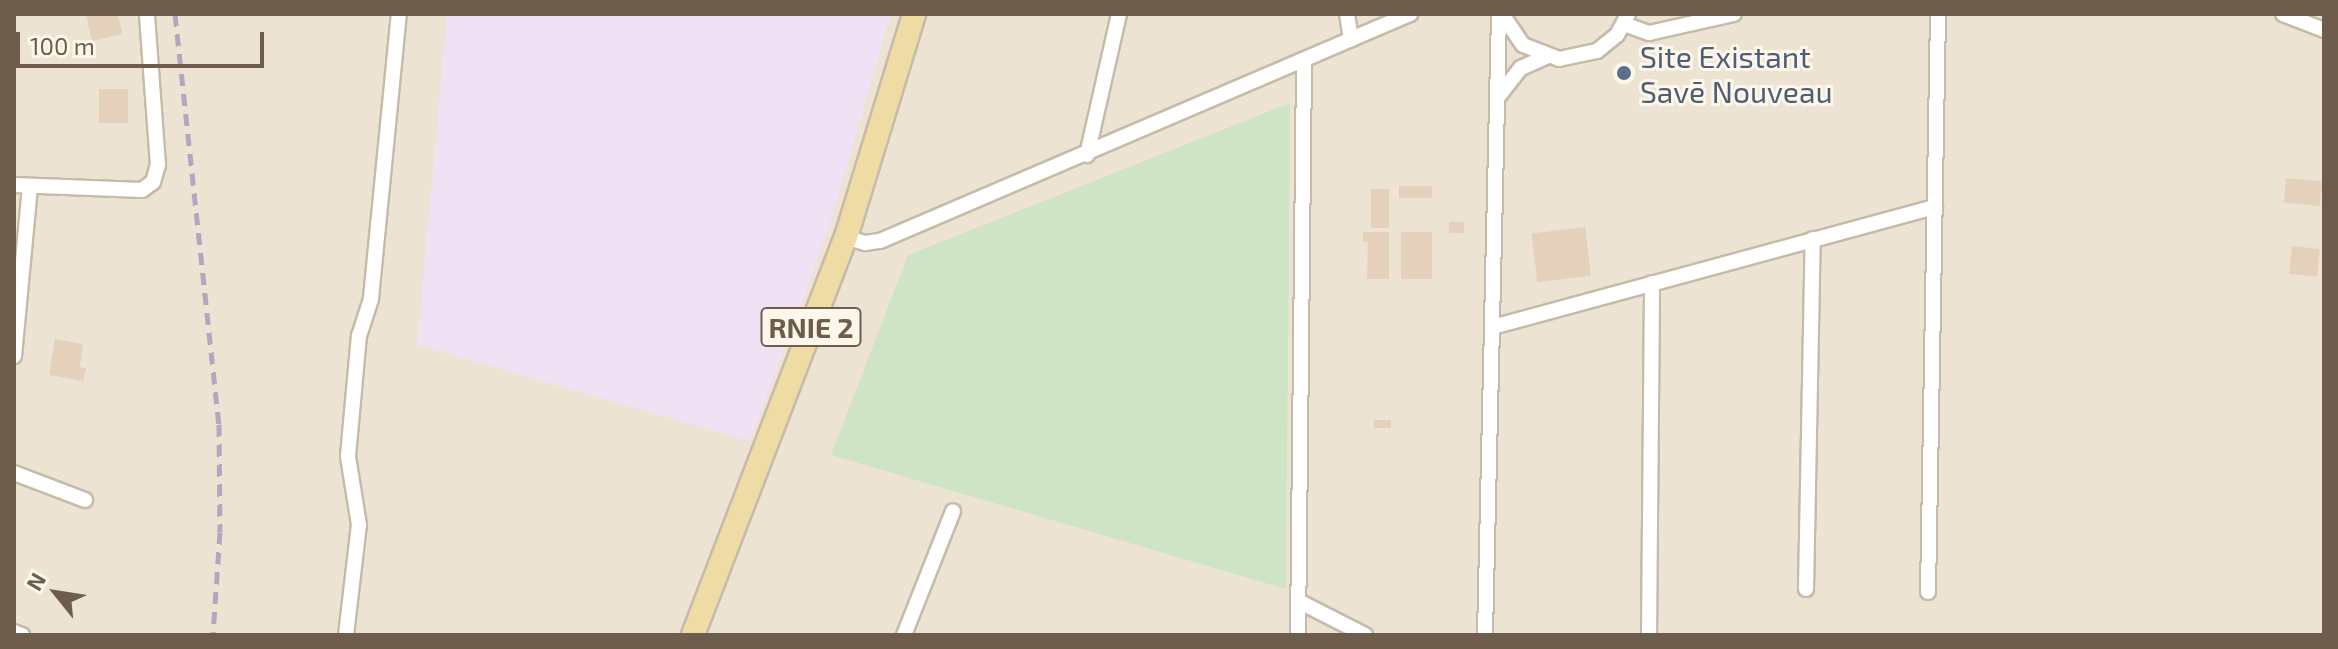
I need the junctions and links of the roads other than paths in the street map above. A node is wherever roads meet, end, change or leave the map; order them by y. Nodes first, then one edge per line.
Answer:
1 (147, 14) edge
2 (399, 14) edge
3 (914, 14) edge
4 (1119, 14) edge
5 (1347, 14) edge
6 (1410, 14) edge
7 (1501, 14) edge
8 (1734, 14) edge
9 (1938, 14) edge
10 (2283, 14) edge
11 (1626, 19) edge
12 (2324, 30) edge
13 (1351, 40) junction
14 (1546, 57) junction
15 (1304, 61) junction
16 (1498, 97) junction
17 (1087, 155) junction
18 (14, 185) edge
19 (30, 188) junction
20 (1935, 207) junction
21 (846, 237) junction
22 (1813, 239) junction
23 (1652, 283) junction
24 (1493, 327) junction
25 (14, 356) edge
26 (14, 473) edge
27 (85, 500) dead end
28 (953, 511) dead end
29 (1806, 589) dead end
30 (1928, 592) dead end
31 (1300, 602) junction
32 (14, 632) edge
33 (22, 635) edge
34 (346, 635) edge
35 (693, 635) edge
36 (904, 635) edge
37 (1298, 635) edge
38 (1365, 635) edge
39 (1485, 635) edge
40 (1649, 635) edge

1 - 19 street
2 - 34 street
3 - 21 main road, RNIE 2
4 - 17 street
5 - 13 street
6 - 13 street
7 - 14 street
7 - 16 street
8 - 11 street
9 - 20 street
10 - 12 street
11 - 14 street
13 - 15 street
14 - 16 street
15 - 17 street
15 - 31 street
16 - 24 street
17 - 21 street
18 - 19 street
19 - 25 street
20 - 22 street
20 - 30 street
21 - 35 main road, RNIE 2
22 - 23 street
22 - 29 street
23 - 24 street
23 - 40 street
24 - 39 street
26 - 27 street
28 - 36 street
31 - 37 street
31 - 38 street
32 - 33 street

